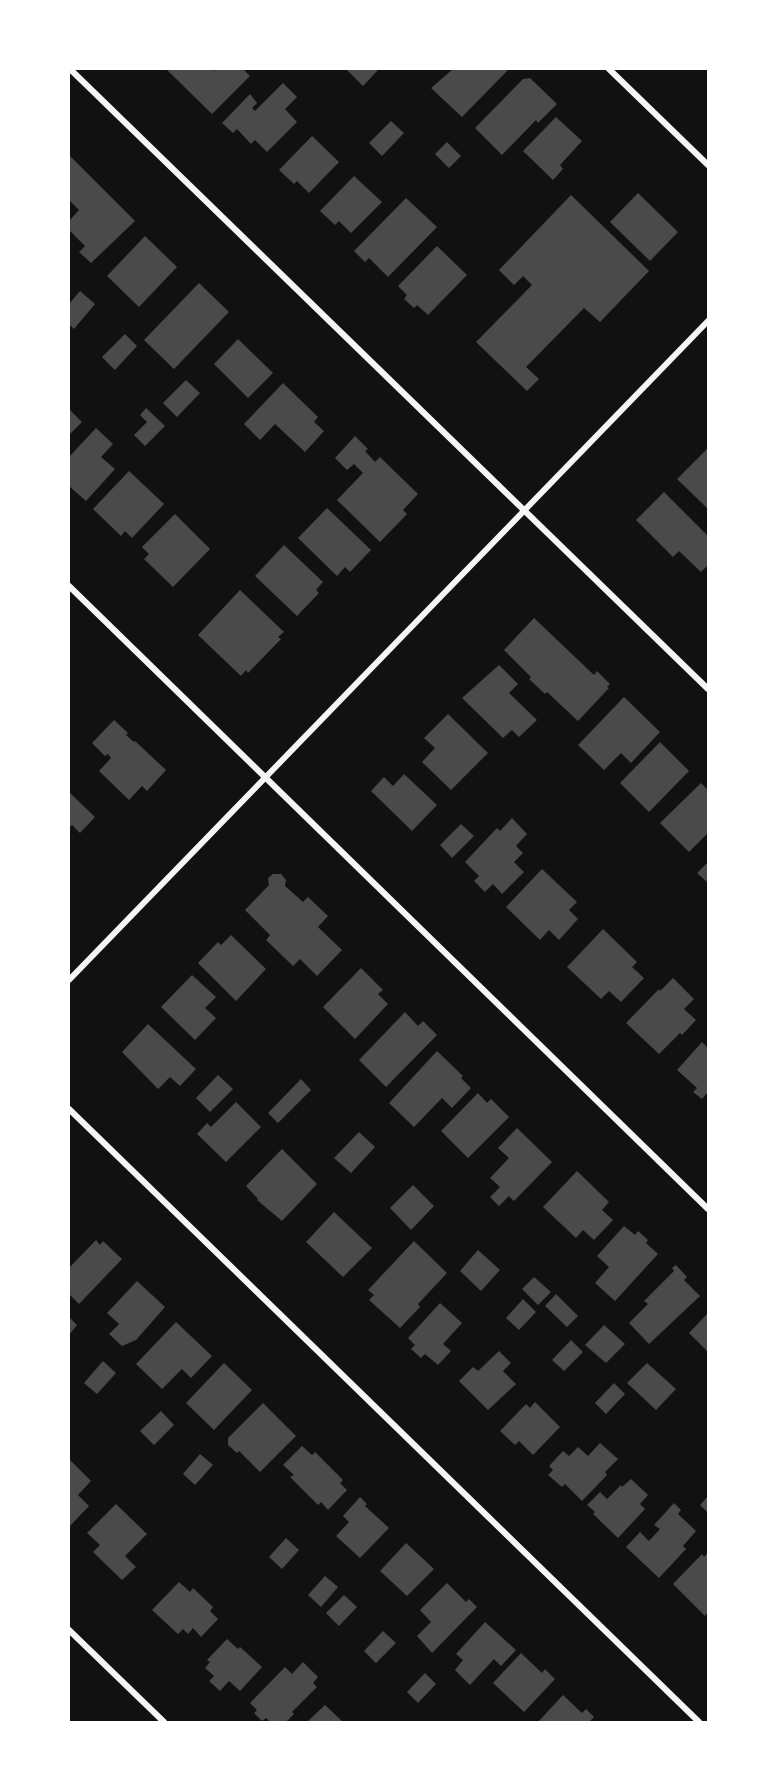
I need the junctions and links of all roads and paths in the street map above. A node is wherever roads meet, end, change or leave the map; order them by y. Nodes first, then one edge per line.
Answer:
1 (70, 69) edge
2 (609, 69) edge
3 (708, 165) edge
4 (708, 321) edge
5 (524, 510) junction
6 (69, 586) edge
7 (708, 689) edge
8 (266, 777) junction
9 (69, 980) edge
10 (69, 1108) edge
11 (708, 1209) edge
12 (69, 1630) edge
13 (164, 1722) edge
14 (699, 1722) edge

1 - 5 street
2 - 3 street
4 - 5 street
5 - 7 street
5 - 8 street
6 - 8 street
8 - 9 street
8 - 11 street
10 - 14 street
12 - 13 street

